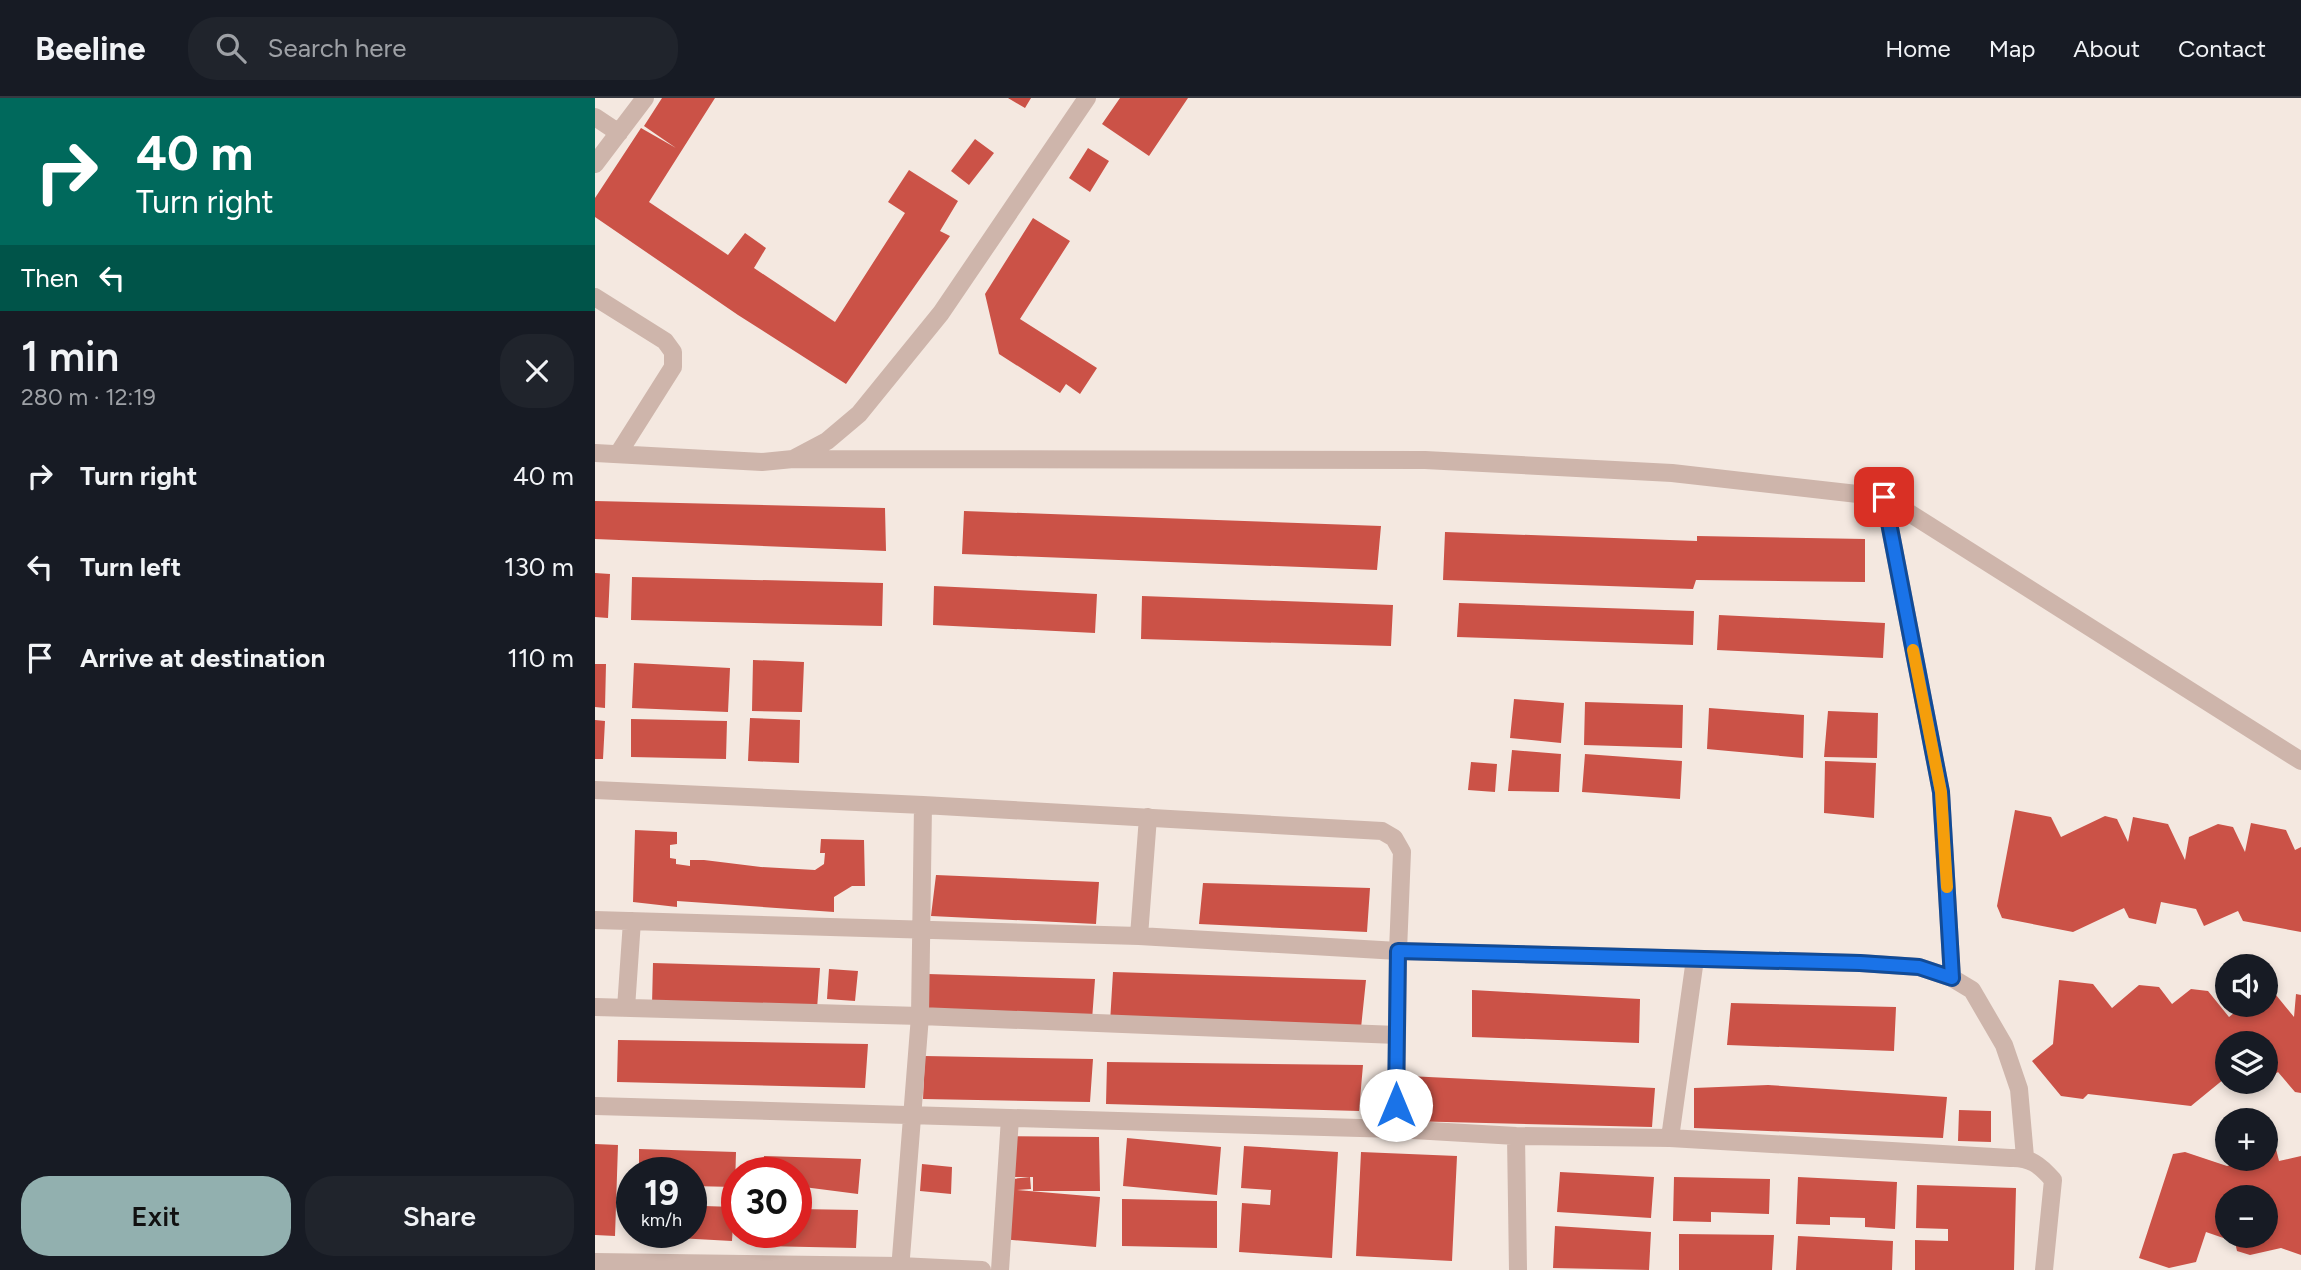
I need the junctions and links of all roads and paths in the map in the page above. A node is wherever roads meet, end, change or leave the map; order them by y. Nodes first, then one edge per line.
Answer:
1 (645, 98) edge
2 (1087, 98) edge
3 (595, 117) edge
4 (619, 132) junction
5 (595, 164) edge
6 (595, 297) edge
7 (595, 453) edge
8 (618, 454) junction
9 (793, 459) junction
10 (1884, 497) junction
11 (2301, 761) edge
12 (595, 790) edge
13 (923, 805) junction
14 (1148, 817) junction
15 (595, 920) edge
16 (632, 921) junction
17 (922, 930) junction
18 (1139, 936) junction
19 (1398, 951) junction
20 (1695, 959) junction
21 (1952, 978) junction
22 (595, 1007) edge
23 (626, 1008) junction
24 (921, 1016) junction
25 (1397, 1035) junction
26 (595, 1106) edge
27 (913, 1115) junction
28 (1010, 1118) junction
29 (1396, 1129) junction
30 (1517, 1136) junction
31 (1670, 1138) junction
32 (2025, 1157) junction
33 (595, 1262) edge
34 (633, 1266) edge
35 (900, 1268) edge
36 (982, 1270) edge
37 (1000, 1270) edge
38 (1518, 1270) edge
39 (2044, 1270) edge

1 - 4 street
2 - 9 street
3 - 4 street
4 - 5 street
6 - 8 street
7 - 8 street
8 - 9 street
9 - 10 street
10 - 11 street
10 - 21 street
12 - 13 street
13 - 14 street
13 - 17 street
14 - 18 street
14 - 19 street
15 - 16 street
16 - 17 street
16 - 23 street
17 - 18 street
17 - 24 street
18 - 19 street
19 - 20 street
19 - 25 street
20 - 21 street
20 - 31 street
21 - 32 street
22 - 23 street
23 - 24 street
24 - 25 street
24 - 27 street
25 - 29 street
26 - 27 street
27 - 28 street
27 - 35 street
28 - 29 street
28 - 37 street
29 - 30 street
30 - 31 street
30 - 38 street
31 - 32 street
32 - 39 street
33 - 34 street
34 - 35 street
35 - 36 street

